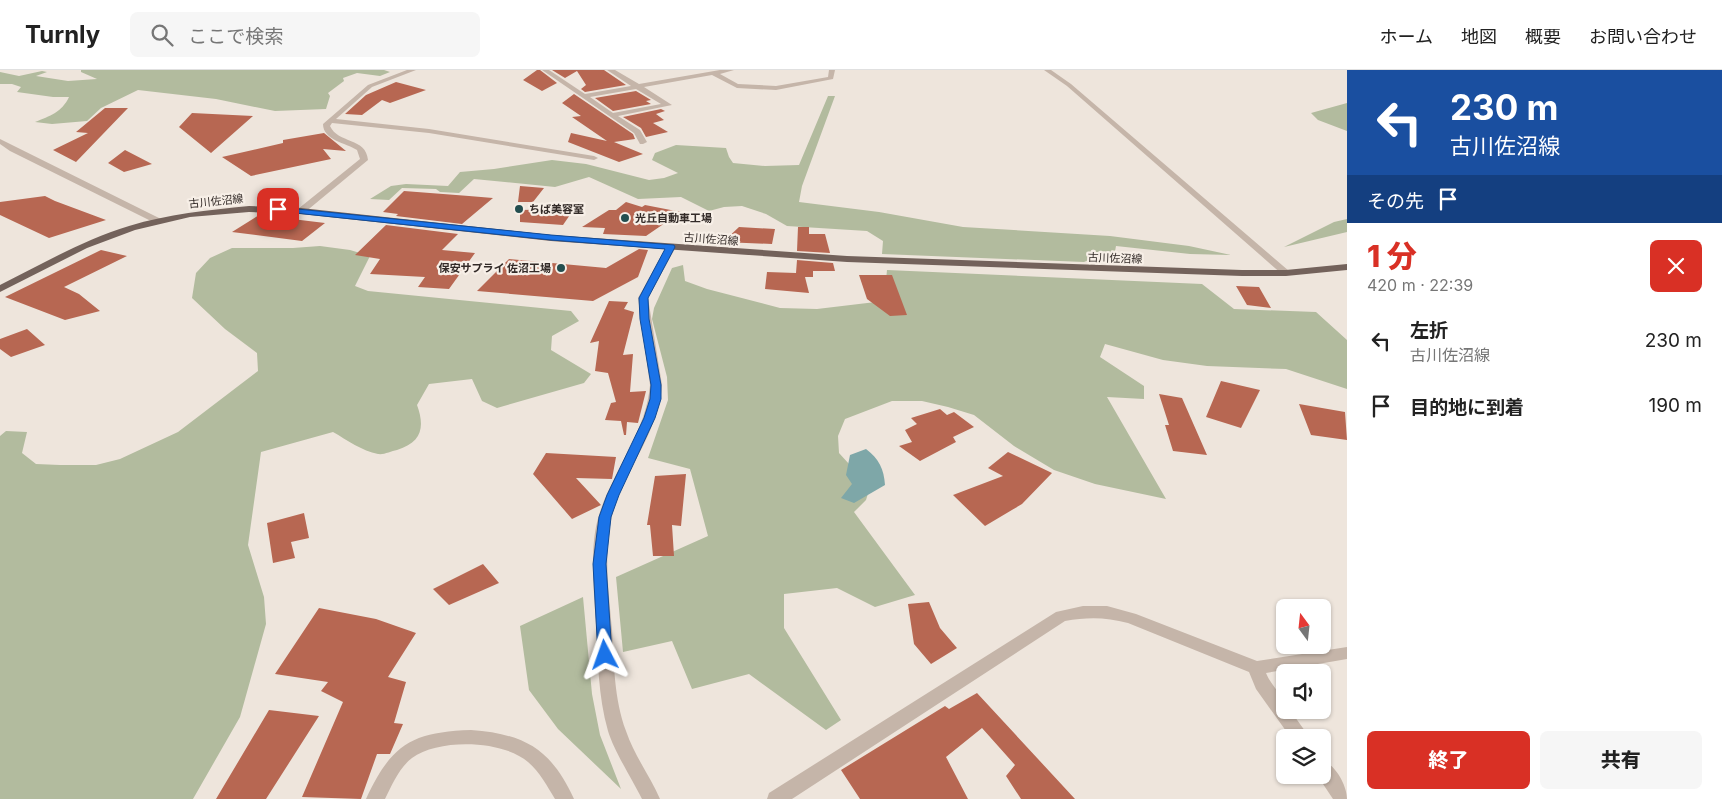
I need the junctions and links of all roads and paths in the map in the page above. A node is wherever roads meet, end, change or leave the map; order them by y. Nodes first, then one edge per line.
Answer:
1 (413, 70) edge
2 (545, 70) edge
3 (610, 70) edge
4 (731, 70) edge
5 (832, 70) edge
6 (1048, 70) edge
7 (713, 73) junction
8 (638, 87) junction
9 (584, 96) junction
10 (612, 115) junction
11 (330, 121) junction
12 (0, 141) edge
13 (643, 142) dead end
14 (594, 158) dead end
15 (301, 211) junction
16 (158, 221) junction
17 (670, 247) junction
18 (1347, 267) edge
19 (1286, 273) junction
20 (0, 289) edge
21 (1347, 653) edge
22 (1256, 668) junction
23 (1294, 729) edge
24 (1331, 781) edge
25 (375, 799) edge
26 (565, 799) edge
27 (651, 799) edge
28 (776, 799) edge
29 (1344, 799) edge

1 - 11 street
2 - 9 street
3 - 8 street
4 - 7 street
5 - 7 street
6 - 19 street
7 - 8 street
8 - 9 street
8 - 10 street
9 - 10 street
10 - 13 street
11 - 14 street
11 - 15 street
12 - 16 street
15 - 16 main road, 古川佐沼線
15 - 17 main road, 古川佐沼線
16 - 20 main road, 古川佐沼線
17 - 19 main road, 古川佐沼線
17 - 27 street
18 - 19 main road, 古川佐沼線
21 - 22 street
22 - 23 street
22 - 28 street
24 - 29 street
25 - 26 street

